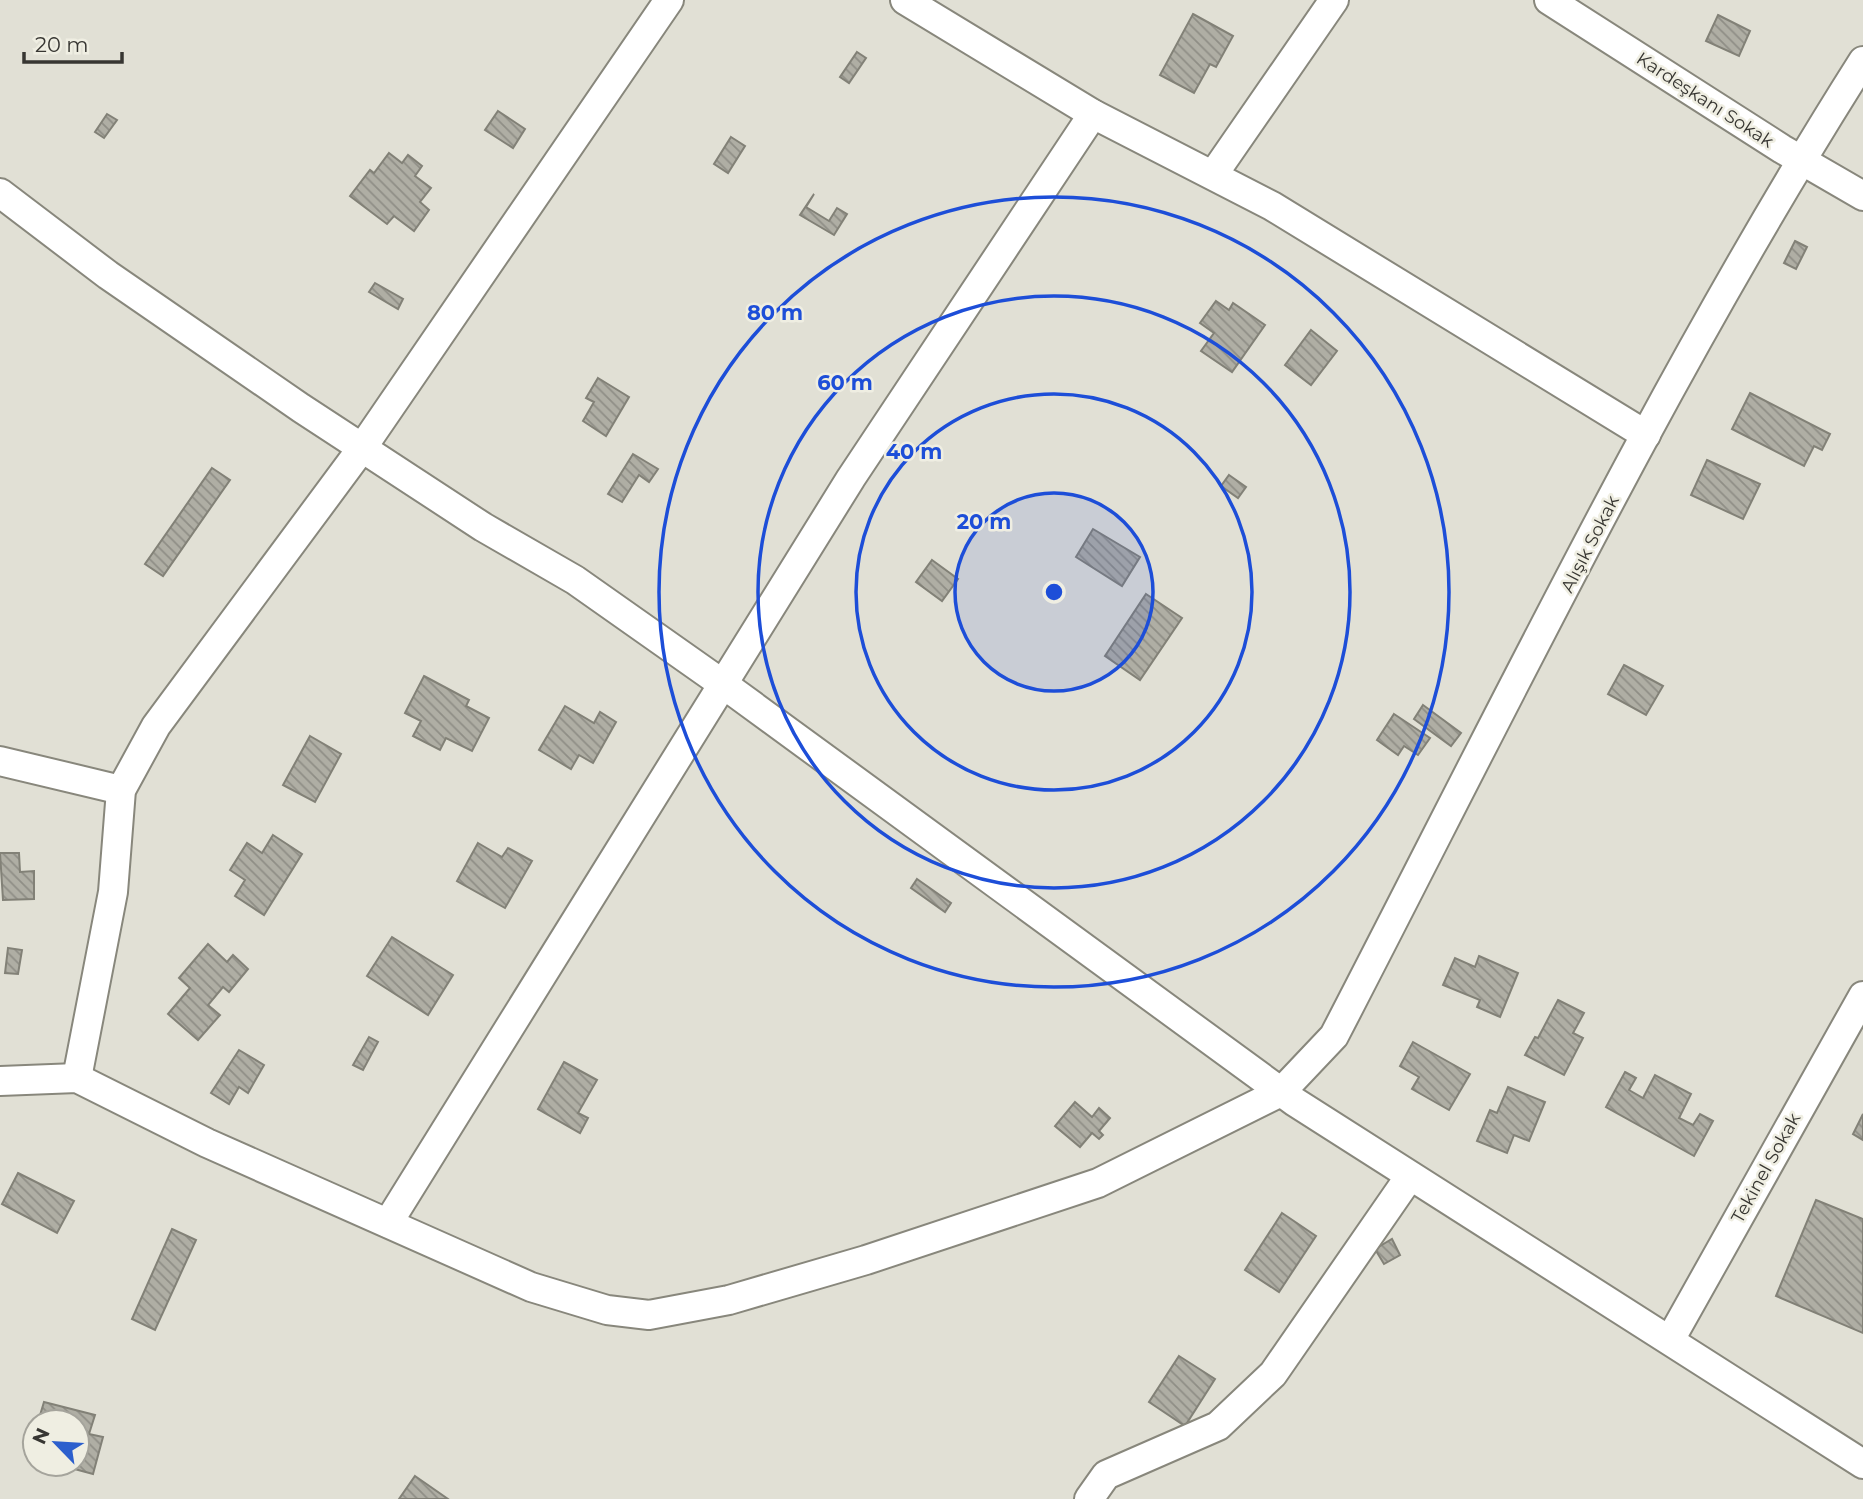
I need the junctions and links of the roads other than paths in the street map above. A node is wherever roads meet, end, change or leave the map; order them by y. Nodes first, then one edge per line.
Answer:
1 (669, 0) edge
2 (905, 0) edge
3 (1334, 0) edge
4 (1549, 0) edge
5 (1863, 61) edge
6 (1093, 114) junction
7 (1801, 159) junction
8 (1213, 175) junction
9 (0, 193) edge
10 (1863, 196) edge
11 (1646, 435) junction
12 (362, 448) junction
13 (723, 685) junction
14 (0, 761) edge
15 (121, 790) junction
16 (1863, 996) edge
17 (77, 1078) junction
18 (0, 1082) edge
19 (1281, 1092) junction
20 (1410, 1176) junction
21 (388, 1223) junction
22 (1670, 1340) junction
23 (1863, 1464) edge
24 (1088, 1499) edge

1 - 12 street
2 - 6 street
3 - 8 street
4 - 7 street, Kardeşkanı Sokak
5 - 7 street, Alışık Sokak
6 - 8 street
6 - 13 street
7 - 10 street, Kardeşkanı Sokak
7 - 11 street, Alışık Sokak
8 - 11 street
9 - 12 street
11 - 19 street, Alışık Sokak
12 - 13 street
12 - 15 street
13 - 19 street
13 - 21 street
14 - 15 street
15 - 17 street
16 - 22 street, Tekinel Sokak
17 - 18 street
17 - 21 street
19 - 20 street
19 - 21 street
20 - 22 street
20 - 24 street
22 - 23 street

